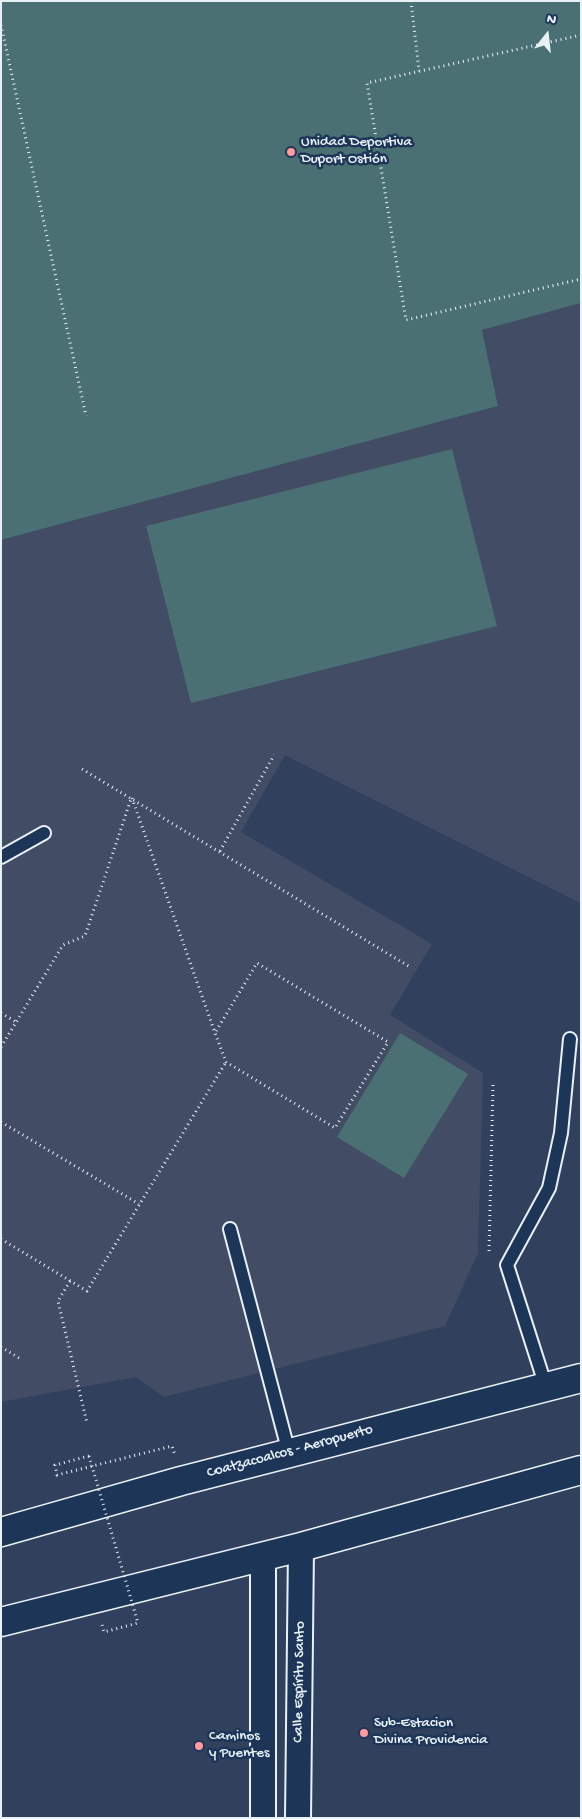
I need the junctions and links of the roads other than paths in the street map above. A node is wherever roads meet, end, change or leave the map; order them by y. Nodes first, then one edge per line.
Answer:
1 (44, 832) dead end
2 (1, 857) edge
3 (570, 1038) dead end
4 (230, 1229) dead end
5 (581, 1378) edge
6 (546, 1386) junction
7 (289, 1453) junction
8 (581, 1470) edge
9 (1, 1532) edge
10 (301, 1547) junction
11 (263, 1557) junction
12 (1, 1622) edge
13 (263, 1818) edge
14 (298, 1818) edge

1 - 2 lane
3 - 6 lane
4 - 7 lane
5 - 6 main road, Coatzacoalcos - Aeropuerto
6 - 7 main road, Coatzacoalcos - Aeropuerto
7 - 9 main road, Coatzacoalcos - Aeropuerto
8 - 10 main road
10 - 11 main road
10 - 14 street, Calle Espíritu Santo
11 - 12 main road
11 - 13 street

